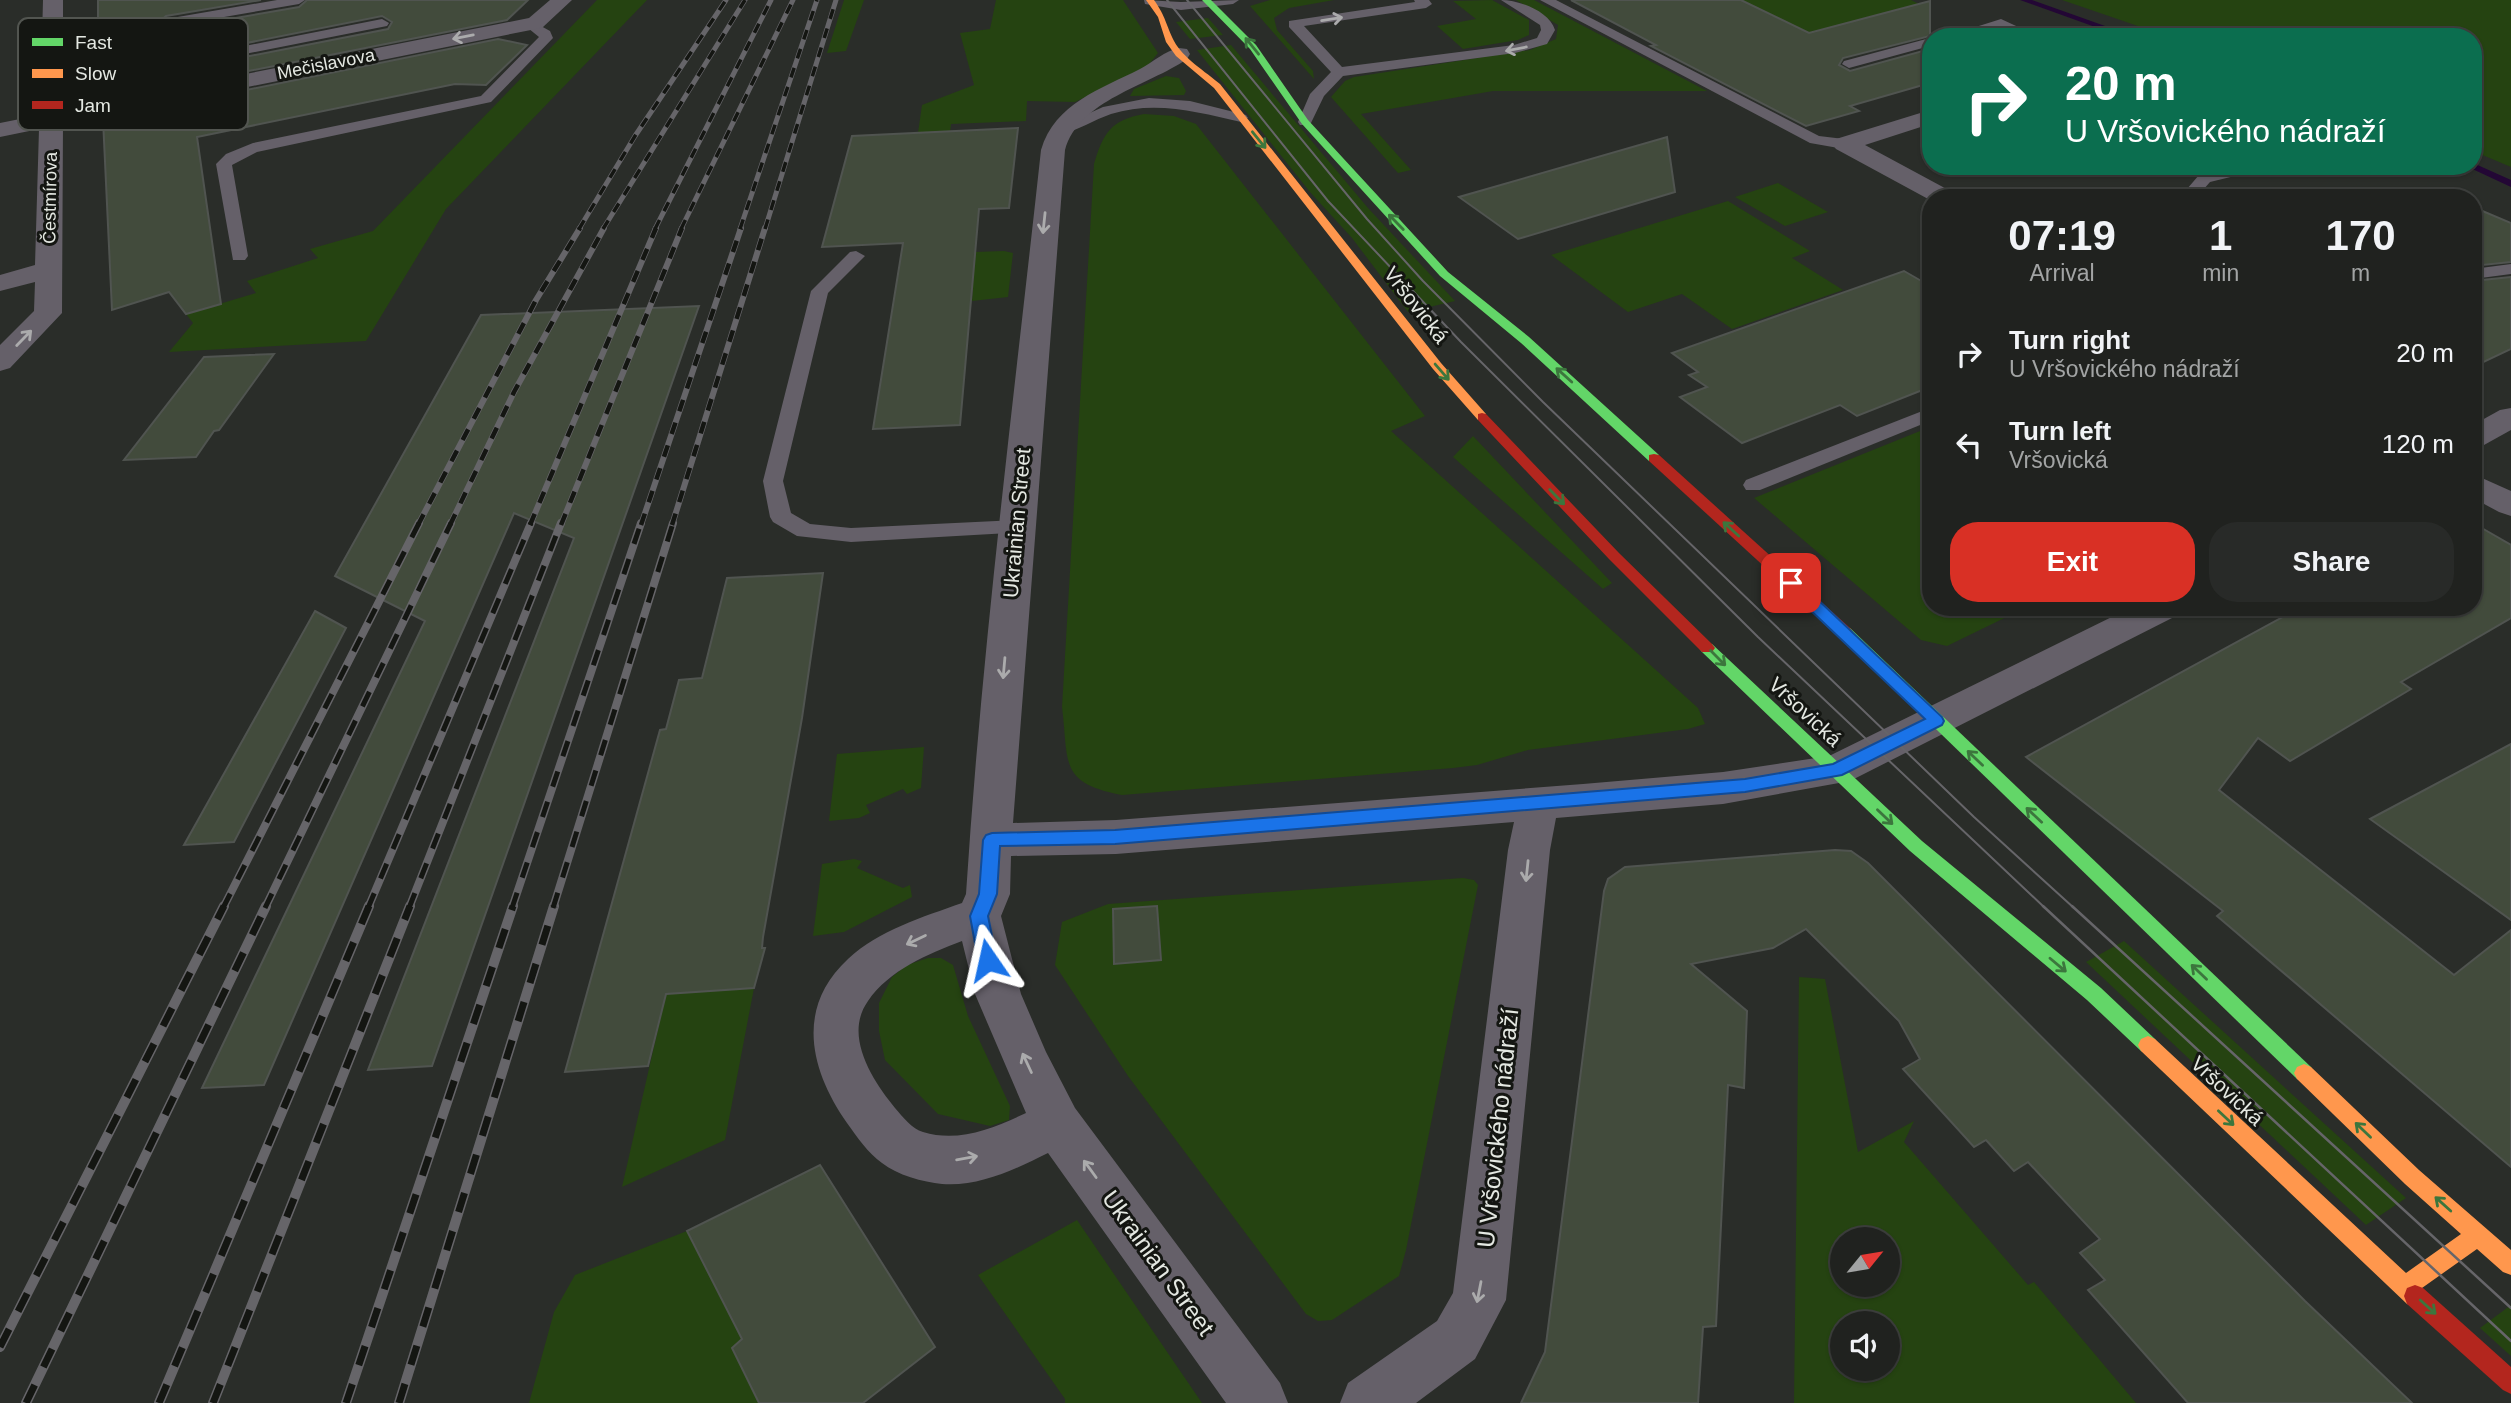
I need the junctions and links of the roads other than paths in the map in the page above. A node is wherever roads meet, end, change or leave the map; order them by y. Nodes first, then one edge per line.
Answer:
1 (53, 0) edge
2 (299, 0) edge
3 (562, 0) edge
4 (1150, 0) edge
5 (1233, 0) edge
6 (1420, 0) edge
7 (1507, 0) edge
8 (1546, 0) edge
9 (1208, 2) edge
10 (1334, 5) dead end
11 (53, 18) edge
12 (195, 18) edge
13 (382, 23) dead end
14 (530, 24) junction
15 (1294, 24) junction
16 (1983, 28) edge
17 (2012, 28) edge
18 (1922, 44) edge
19 (248, 49) edge
20 (1179, 54) junction
21 (1849, 64) dead end
22 (1339, 72) junction
23 (248, 81) edge
24 (421, 99) dead end
25 (1241, 118) junction
26 (1922, 120) edge
27 (1305, 122) junction
28 (18, 126) edge
29 (0, 130) edge
30 (51, 130) edge
31 (1060, 130) junction
32 (1844, 144) junction
33 (253, 148) junction
34 (2219, 175) edge
35 (1928, 189) edge
36 (2195, 189) edge
37 (239, 256) dead end
38 (856, 256) dead end
39 (2511, 269) edge
40 (48, 270) junction
41 (2482, 273) edge
42 (0, 283) edge
43 (0, 362) edge
44 (1922, 417) edge
45 (2511, 417) edge
46 (2482, 433) edge
47 (1753, 485) dead end
48 (2482, 489) edge
49 (2511, 505) edge
50 (1017, 527) junction
51 (2145, 616) edge
52 (1936, 721) junction
53 (1836, 770) junction
54 (1538, 804) junction
55 (992, 840) junction
56 (979, 916) junction
57 (1057, 1124) junction
58 (2478, 1235) junction
59 (2511, 1264) edge
60 (2405, 1287) junction
61 (2511, 1382) edge
62 (1260, 1403) edge
63 (1368, 1403) edge

1 - 11 street, Čestmírova
2 - 12 lane
3 - 14 street
4 - 9 lane
4 - 20 main road, Vršovická
5 - 9 lane
15 -> 6 lane
7 -> 22 lane
8 - 32 lane
27 -> 9 main road, Vršovická
10 - 15 lane
13 - 19 lane
14 -> 23 street, Mečislavova
14 - 33 lane
15 - 22 lane
16 - 17 lane
18 - 21 lane
20 - 25 main road, Vršovická
20 - 31 street
22 - 27 lane
24 - 33 lane
25 - 31 lane
25 -> 53 main road, Vršovická
26 - 32 street
52 -> 27 main road, Vršovická
28 - 29 street, Mečislavova
30 - 40 street, Čestmírova
31 -> 50 street, Ukrainian Street
32 - 35 street
33 - 37 lane
34 - 36 lane
38 - 50 lane
39 - 41 lane
40 - 42 street
43 -> 40 street, Čestmírova
44 - 47 lane
45 - 46 street
48 - 49 street
50 -> 55 street, Ukrainian Street
51 - 52 street
52 - 53 street
58 -> 52 main road, Vršovická
53 - 54 street
53 -> 60 main road, Vršovická
54 - 55 street
54 -> 63 street, U Vršovického nádraží
55 - 56 street, Ukrainian Street
57 -> 56 street, Ukrainian Street
56 -> 57 street
62 -> 57 street, Ukrainian Street
58 - 59 main road, Vršovická
58 - 60 main road
60 -> 61 main road, Vršovická

